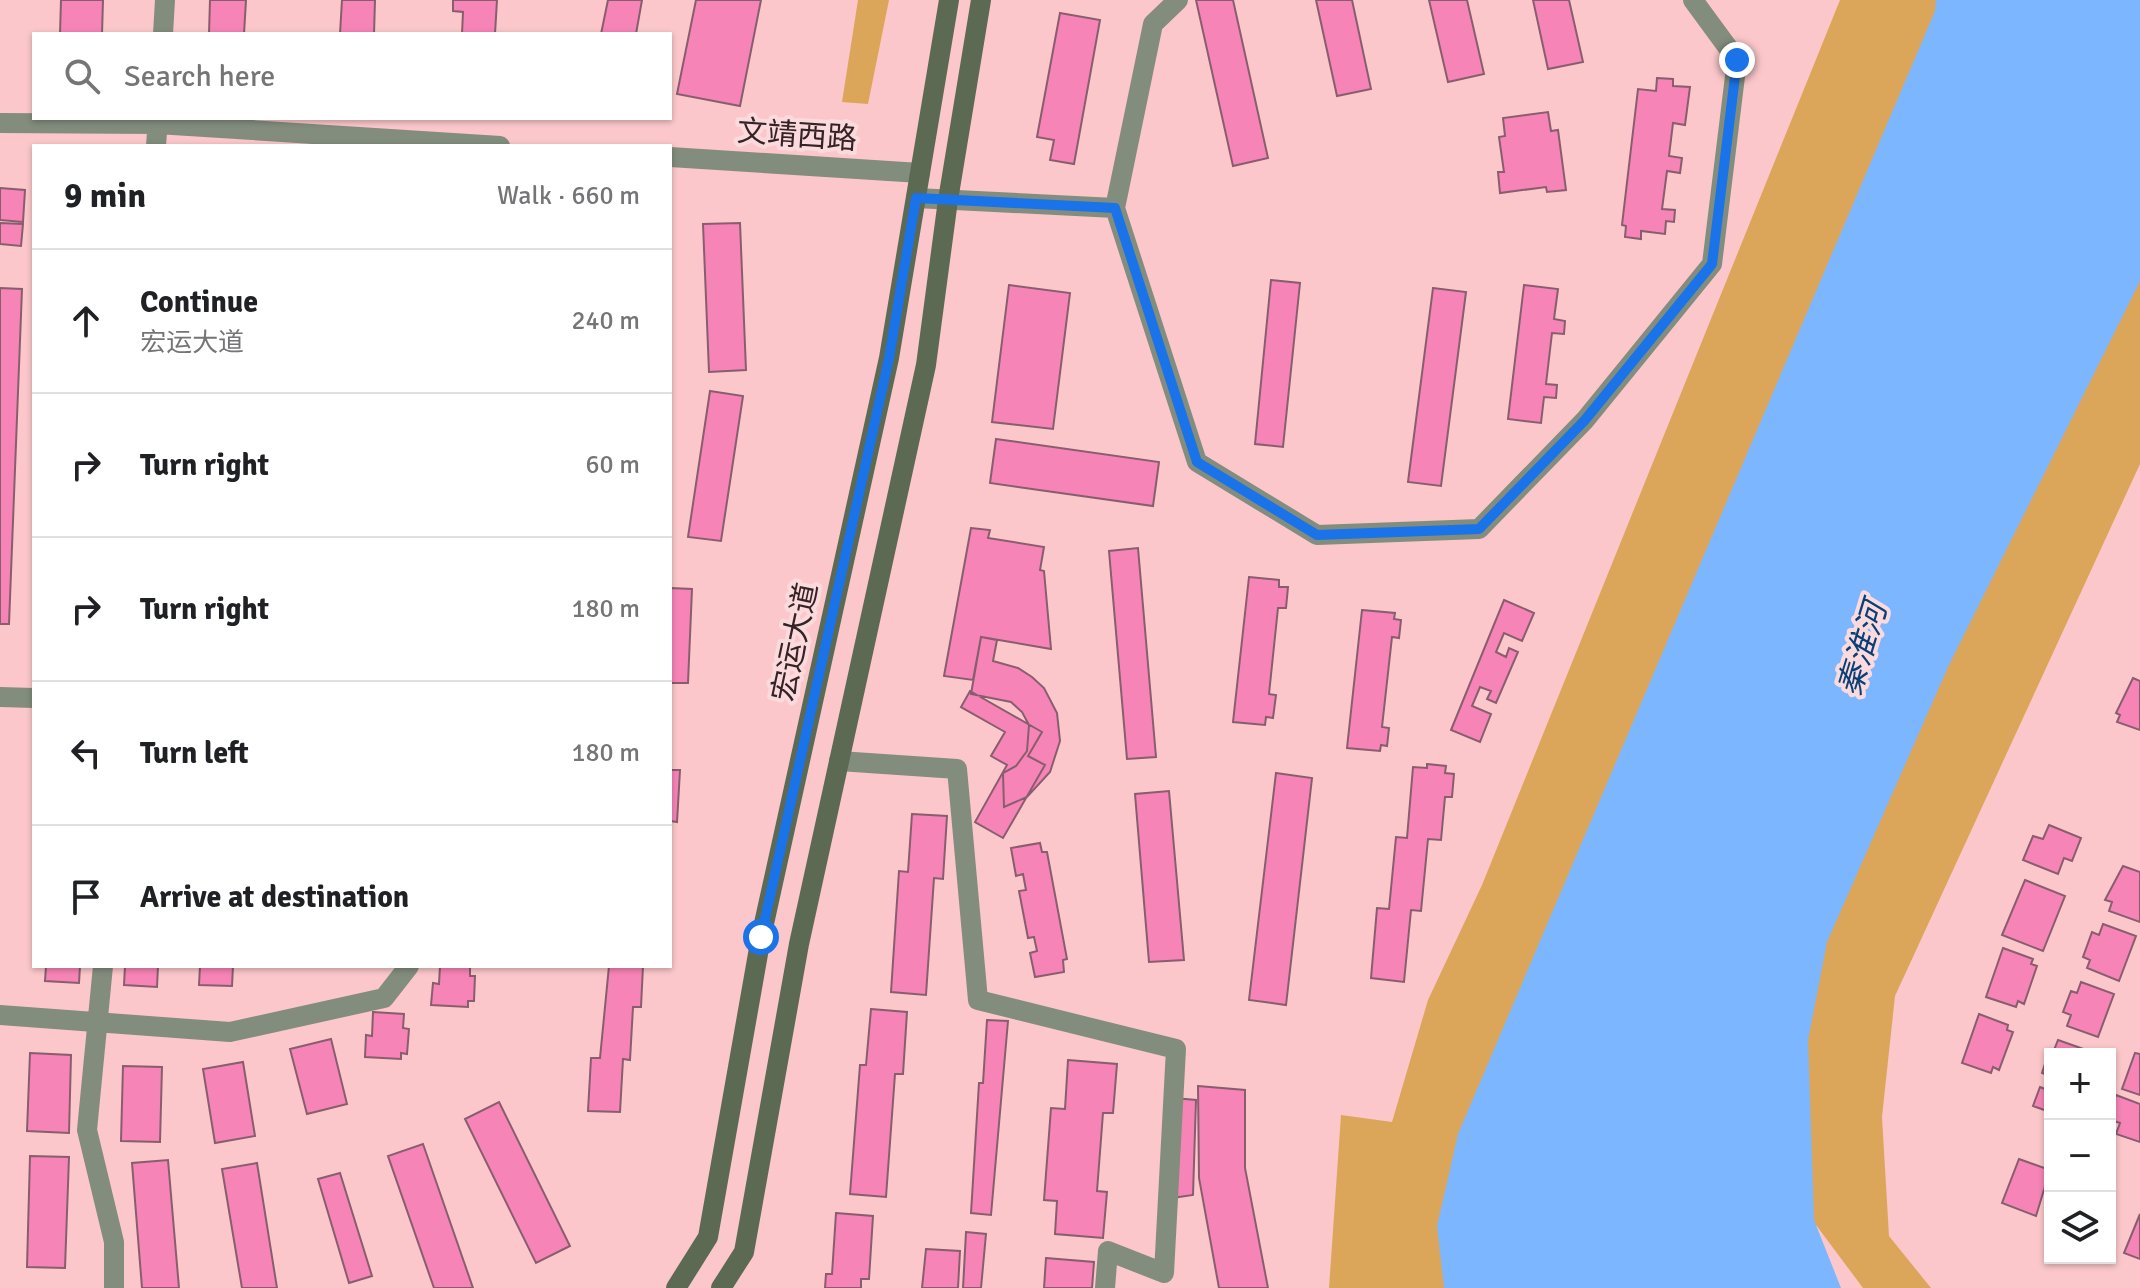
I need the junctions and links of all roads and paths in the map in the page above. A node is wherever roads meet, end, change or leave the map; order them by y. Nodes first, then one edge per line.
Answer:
1 (165, 0) edge
2 (949, 0) edge
3 (981, 0) edge
4 (1178, 0) edge
5 (1693, 0) edge
6 (163, 32) edge
7 (157, 121) edge
8 (0, 123) edge
9 (156, 144) edge
10 (473, 144) edge
11 (672, 157) edge
12 (920, 173) junction
13 (916, 198) junction
14 (948, 200) junction
15 (1115, 208) junction
16 (0, 697) edge
17 (32, 698) edge
18 (839, 761) junction
19 (103, 968) edge
20 (407, 968) edge
21 (0, 1015) edge
22 (97, 1023) junction
23 (114, 1288) edge
24 (676, 1288) edge
25 (721, 1288) edge
26 (1105, 1288) edge

1 - 6 street
2 - 12 main road, 宏运大道
3 - 14 main road
4 - 15 street
5 - 15 street
7 - 8 street
7 - 9 street
7 - 10 street
11 - 12 street, 文靖西路
12 - 13 main road, 宏运大道
13 - 14 street
13 - 24 main road, 宏运大道
14 - 15 street
14 - 18 main road
16 - 17 street
18 - 25 main road
18 - 26 street
19 - 22 street
20 - 22 street
21 - 22 street
22 - 23 street

